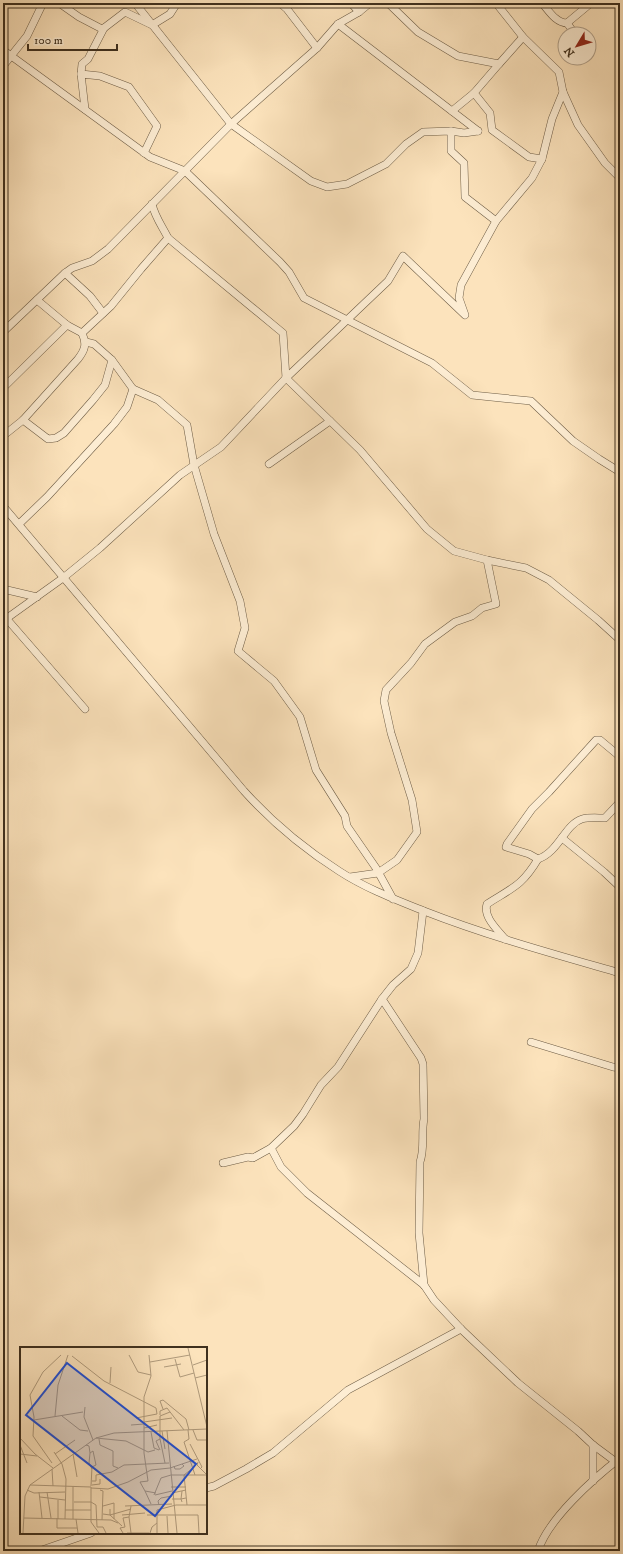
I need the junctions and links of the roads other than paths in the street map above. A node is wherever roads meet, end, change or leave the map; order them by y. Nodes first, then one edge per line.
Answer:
1 (59, 3) edge
2 (135, 3) edge
3 (177, 3) edge
4 (280, 3) edge
5 (351, 3) edge
6 (370, 3) edge
7 (388, 3) edge
8 (496, 3) edge
9 (542, 3) edge
10 (591, 3) edge
11 (40, 4) edge
12 (359, 12) junction
13 (566, 23) junction
14 (338, 24) junction
15 (152, 25) junction
16 (568, 26) edge
17 (104, 28) junction
18 (523, 37) junction
19 (317, 48) junction
20 (3, 50) edge
21 (11, 55) junction
22 (499, 64) junction
23 (3, 66) edge
24 (81, 74) junction
25 (563, 92) junction
26 (474, 93) junction
27 (85, 109) junction
28 (452, 111) junction
29 (231, 124) junction
30 (451, 131) junction
31 (144, 153) junction
32 (542, 160) junction
33 (185, 171) junction
34 (620, 178) edge
35 (152, 204) junction
36 (496, 221) junction
37 (168, 238) junction
38 (65, 273) junction
39 (37, 300) junction
40 (103, 313) junction
41 (346, 320) junction
42 (67, 325) junction
43 (3, 332) edge
44 (82, 333) junction
45 (86, 342) junction
46 (112, 360) junction
47 (286, 378) junction
48 (3, 388) edge
49 (133, 389) junction
50 (23, 420) junction
51 (330, 421) junction
52 (3, 436) edge
53 (269, 464) dead end
54 (194, 465) junction
55 (620, 472) edge
56 (3, 506) edge
57 (19, 524) junction
58 (486, 560) junction
59 (64, 578) junction
60 (3, 589) edge
61 (37, 597) junction
62 (5, 619) edge
63 (620, 640) edge
64 (85, 709) dead end
65 (620, 755) edge
66 (620, 802) edge
67 (562, 838) junction
68 (538, 859) junction
69 (378, 873) junction
70 (350, 878) junction
71 (620, 887) edge
72 (393, 899) junction
73 (423, 911) junction
74 (505, 939) junction
75 (620, 973) edge
76 (382, 999) junction
77 (531, 1042) dead end
78 (620, 1068) edge
79 (271, 1148) junction
80 (223, 1163) dead end
81 (424, 1285) junction
82 (462, 1329) junction
83 (593, 1445) junction
84 (618, 1460) edge
85 (593, 1481) junction
86 (207, 1488) edge
87 (88, 1534) edge
88 (39, 1551) edge
89 (538, 1551) edge

1 - 17 street
2 - 15 street
3 - 15 street
4 - 19 street
5 - 12 street
6 - 12 street
7 - 22 street
8 - 18 street
9 - 13 street
10 - 13 street
11 - 21 street
12 - 14 street
13 - 16 street
14 - 19 street
14 - 28 street
15 - 17 street
15 - 29 street
17 - 24 street
18 - 22 street
18 - 25 street
19 - 29 street
20 - 21 street
21 - 23 street
21 - 27 street
22 - 26 street
24 - 27 street
24 - 31 street
25 - 32 street
25 - 34 street
26 - 28 street
26 - 32 street
27 - 31 street
28 - 30 street
29 - 30 street
29 - 33 street
30 - 36 street
31 - 33 street
32 - 36 street
33 - 35 street
33 - 41 street
35 - 37 street
35 - 38 street
36 - 41 street
37 - 40 street
37 - 47 street
38 - 39 street
38 - 40 street
39 - 42 street
39 - 43 street
40 - 44 street
41 - 47 street
41 - 55 street
42 - 44 street
42 - 48 street
44 - 45 street
45 - 46 street
45 - 50 street
46 - 49 street
46 - 50 street
47 - 51 street
47 - 54 street
49 - 54 street
49 - 57 street
50 - 52 street
51 - 53 street
51 - 58 street
54 - 59 street
54 - 69 street
56 - 57 street
57 - 59 street
58 - 63 street
58 - 69 street
59 - 61 street
59 - 70 street
60 - 61 street
61 - 62 street
62 - 64 street
65 - 68 street
66 - 67 street
67 - 68 street
67 - 71 street
68 - 74 street
69 - 70 street
69 - 72 street
70 - 72 street
72 - 73 street
73 - 74 street
73 - 76 street
74 - 75 street
76 - 79 street
76 - 81 street
77 - 78 street
79 - 80 street
79 - 81 street
81 - 82 street
82 - 83 street
82 - 86 street
83 - 84 street
83 - 85 street
84 - 85 street
85 - 89 street
87 - 88 street

